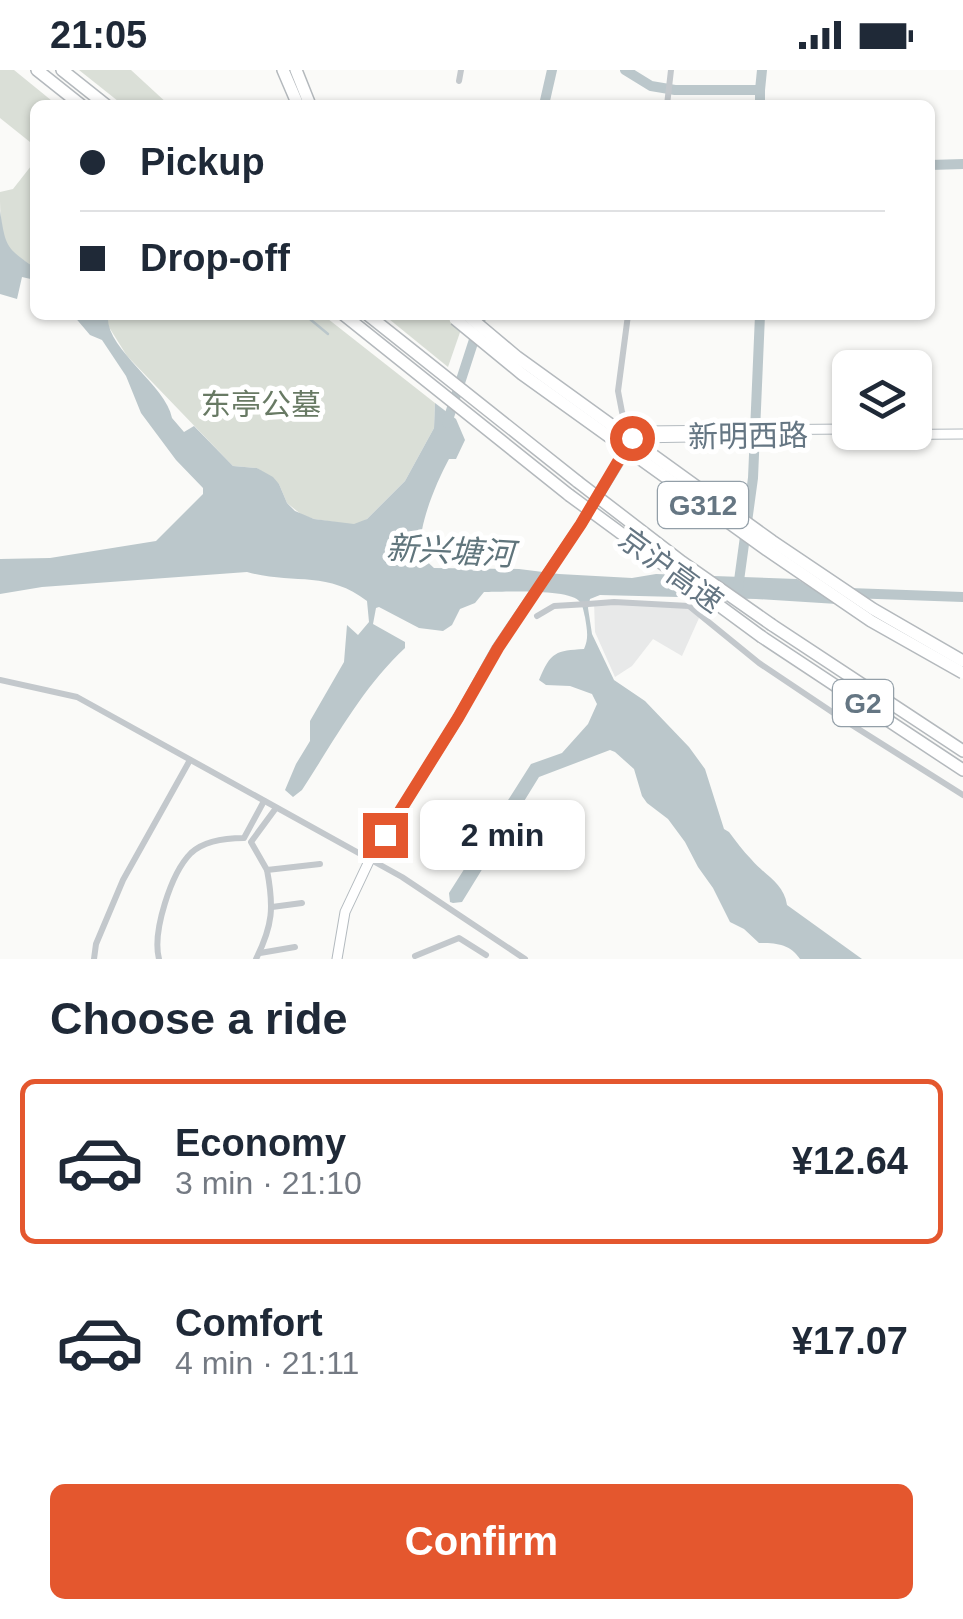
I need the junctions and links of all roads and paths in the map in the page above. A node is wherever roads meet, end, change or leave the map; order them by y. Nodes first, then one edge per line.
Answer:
1 (37, 70) edge
2 (62, 70) edge
3 (283, 70) edge
4 (296, 70) edge
5 (462, 70) edge
6 (671, 72) edge
7 (459, 81) dead end
8 (75, 100) edge
9 (100, 100) edge
10 (296, 100) edge
11 (308, 100) edge
12 (667, 100) edge
13 (350, 320) edge
14 (374, 320) edge
15 (460, 320) edge
16 (461, 320) edge
17 (627, 320) edge
18 (832, 428) edge
19 (932, 429) edge
20 (963, 431) edge
21 (632, 438) junction
22 (537, 616) dead end
23 (963, 662) edge
24 (963, 674) edge
25 (0, 680) edge
26 (963, 751) edge
27 (190, 760) junction
28 (963, 770) edge
29 (963, 795) edge
30 (264, 801) junction
31 (276, 808) junction
32 (370, 859) junction
33 (320, 864) dead end
34 (267, 870) junction
35 (302, 903) dead end
36 (272, 907) junction
37 (295, 947) dead end
38 (258, 956) edge
39 (415, 956) dead end
40 (521, 958) edge
41 (94, 959) edge
42 (159, 959) edge
43 (337, 959) edge
44 (476, 959) edge

1 - 8 highway
2 - 9 highway
3 - 10 highway
4 - 11 highway
5 - 7 street
6 - 12 street
13 - 28 highway, 京沪高速 / G2, bridge
14 - 26 highway, 京沪高速 / G2, bridge
15 - 24 highway, G312, bridge
16 - 23 highway, G312, bridge
17 - 21 street
18 - 21 street, 新明西路
19 - 20 street, 新明西路
20 - 21 street, 新明西路
21 - 32 street
22 - 29 street
25 - 27 street
27 - 30 street
27 - 41 street
30 - 31 street
30 - 42 street
31 - 32 street
31 - 34 street
32 - 40 street
32 - 43 street
33 - 34 street
34 - 36 street
35 - 36 street
36 - 38 street
37 - 38 street
39 - 44 street

